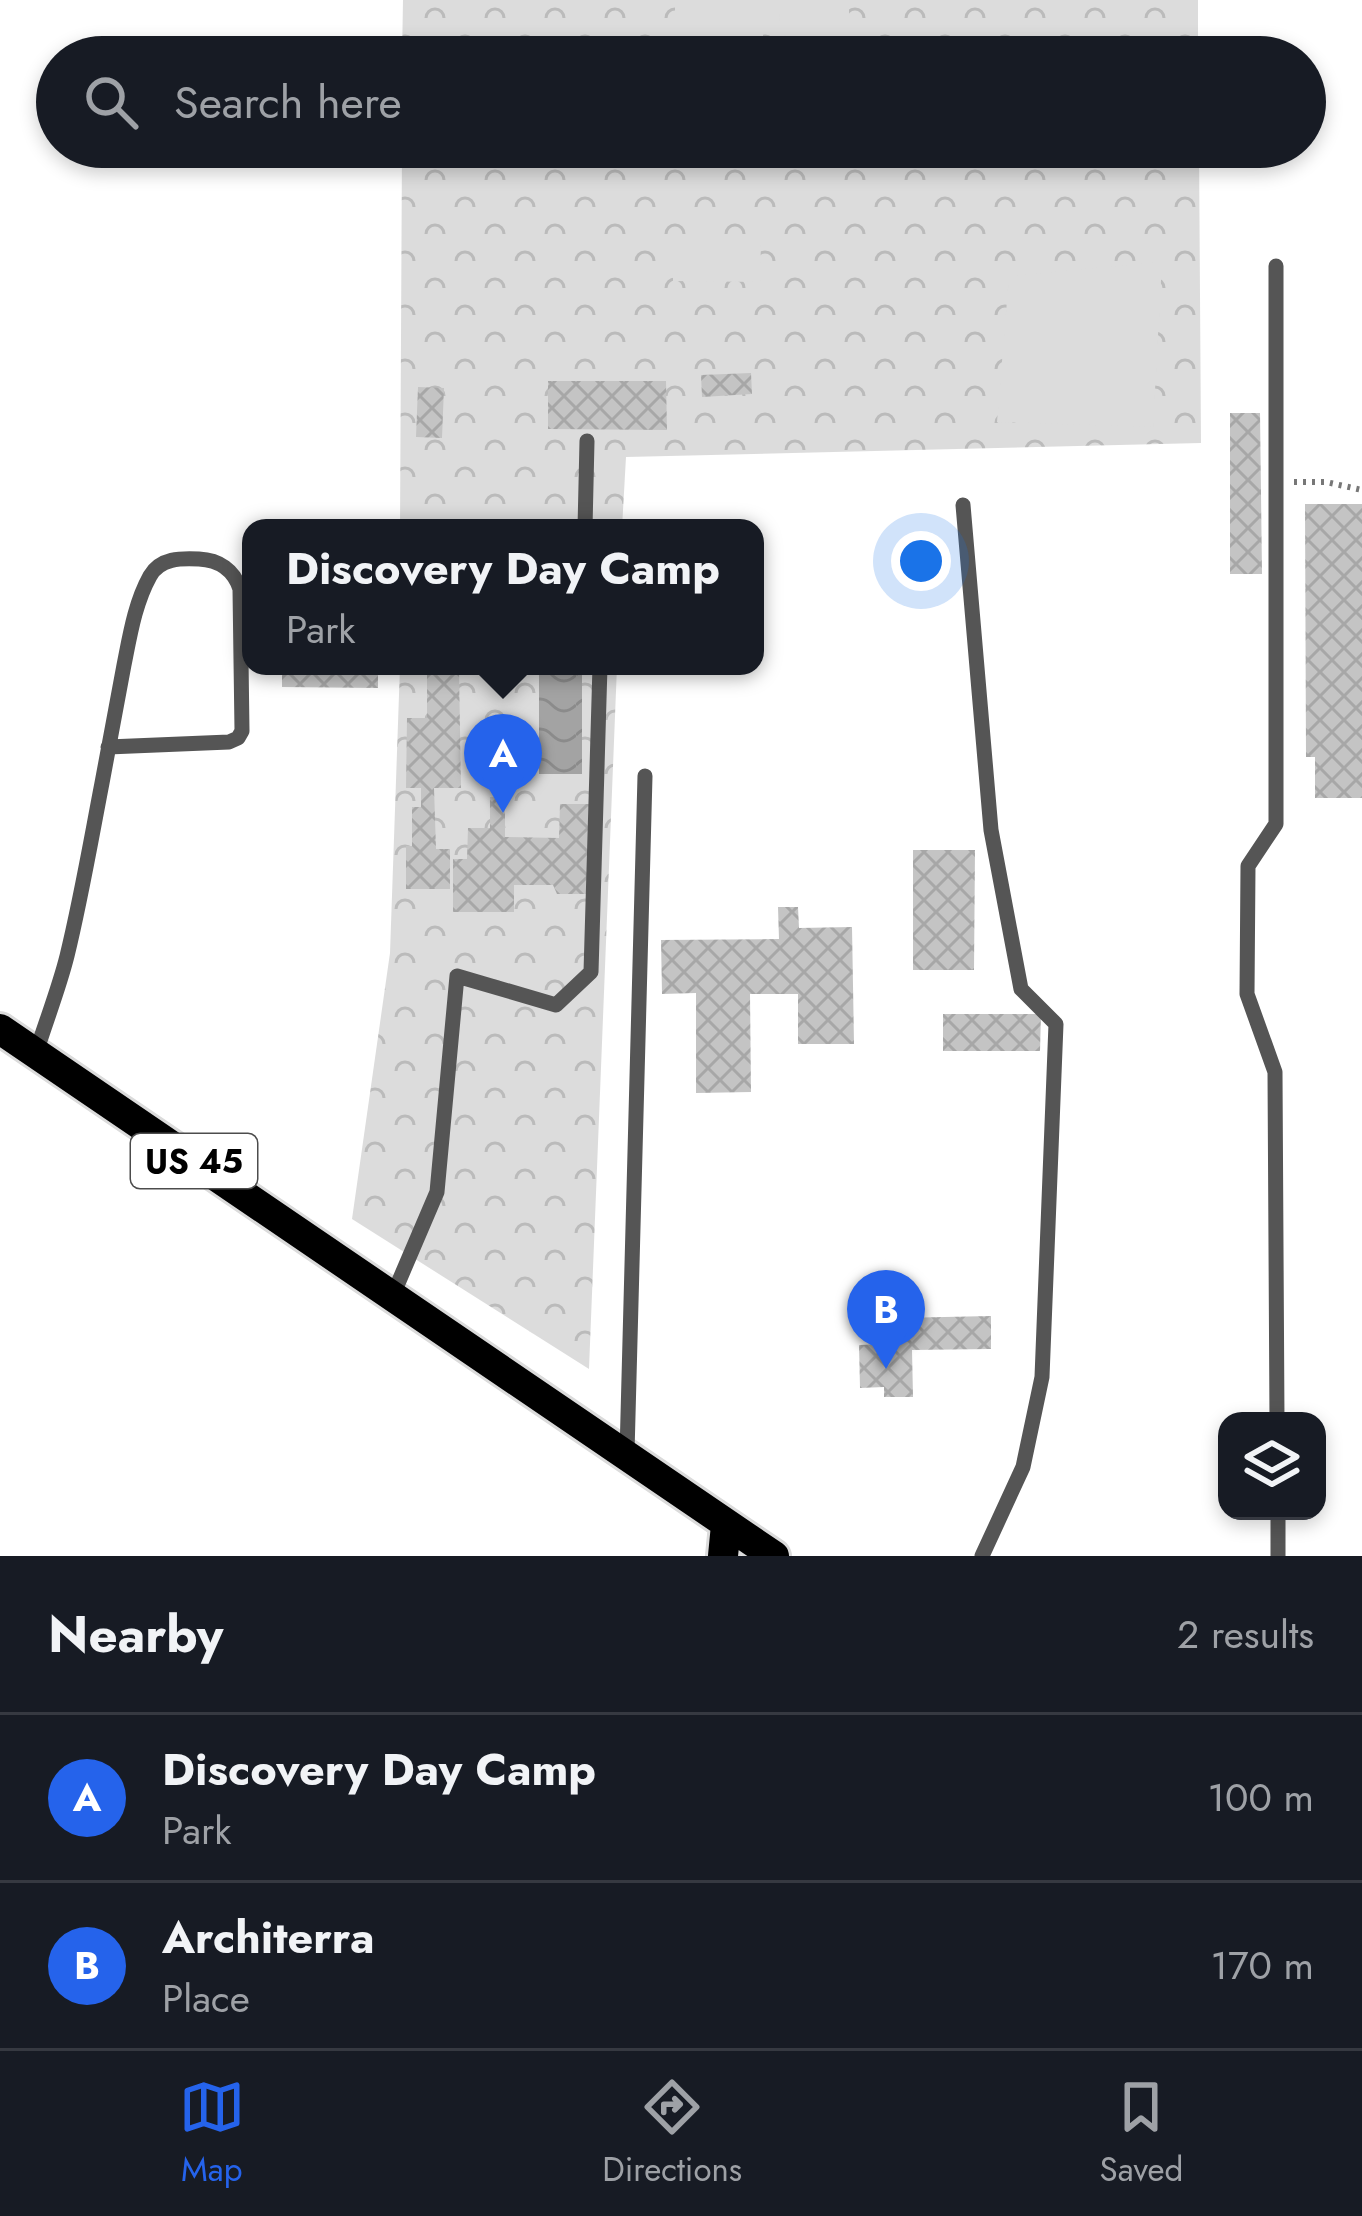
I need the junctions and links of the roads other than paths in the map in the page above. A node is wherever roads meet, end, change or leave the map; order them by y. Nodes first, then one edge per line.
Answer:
1 (1276, 266) dead end
2 (586, 441) dead end
3 (963, 506) dead end
4 (586, 519) edge
5 (600, 675) edge
6 (108, 748) junction
7 (645, 776) dead end
8 (0, 1028) edge
9 (36, 1053) junction
10 (393, 1295) junction
11 (1277, 1412) edge
12 (627, 1456) junction
13 (1277, 1520) edge
14 (726, 1525) junction
15 (723, 1556) edge
16 (774, 1556) edge
17 (982, 1556) edge
18 (1278, 1556) edge

1 - 11 lane
2 - 4 lane
3 - 17 lane
5 - 10 lane
6 - 6 lane
6 - 9 lane
7 - 12 lane
8 - 9 main road, US 45
9 - 10 main road, US 45
10 - 12 main road, US 45
12 - 14 main road, US 45
13 - 18 lane
14 - 15 main road
14 - 16 main road, US 45

